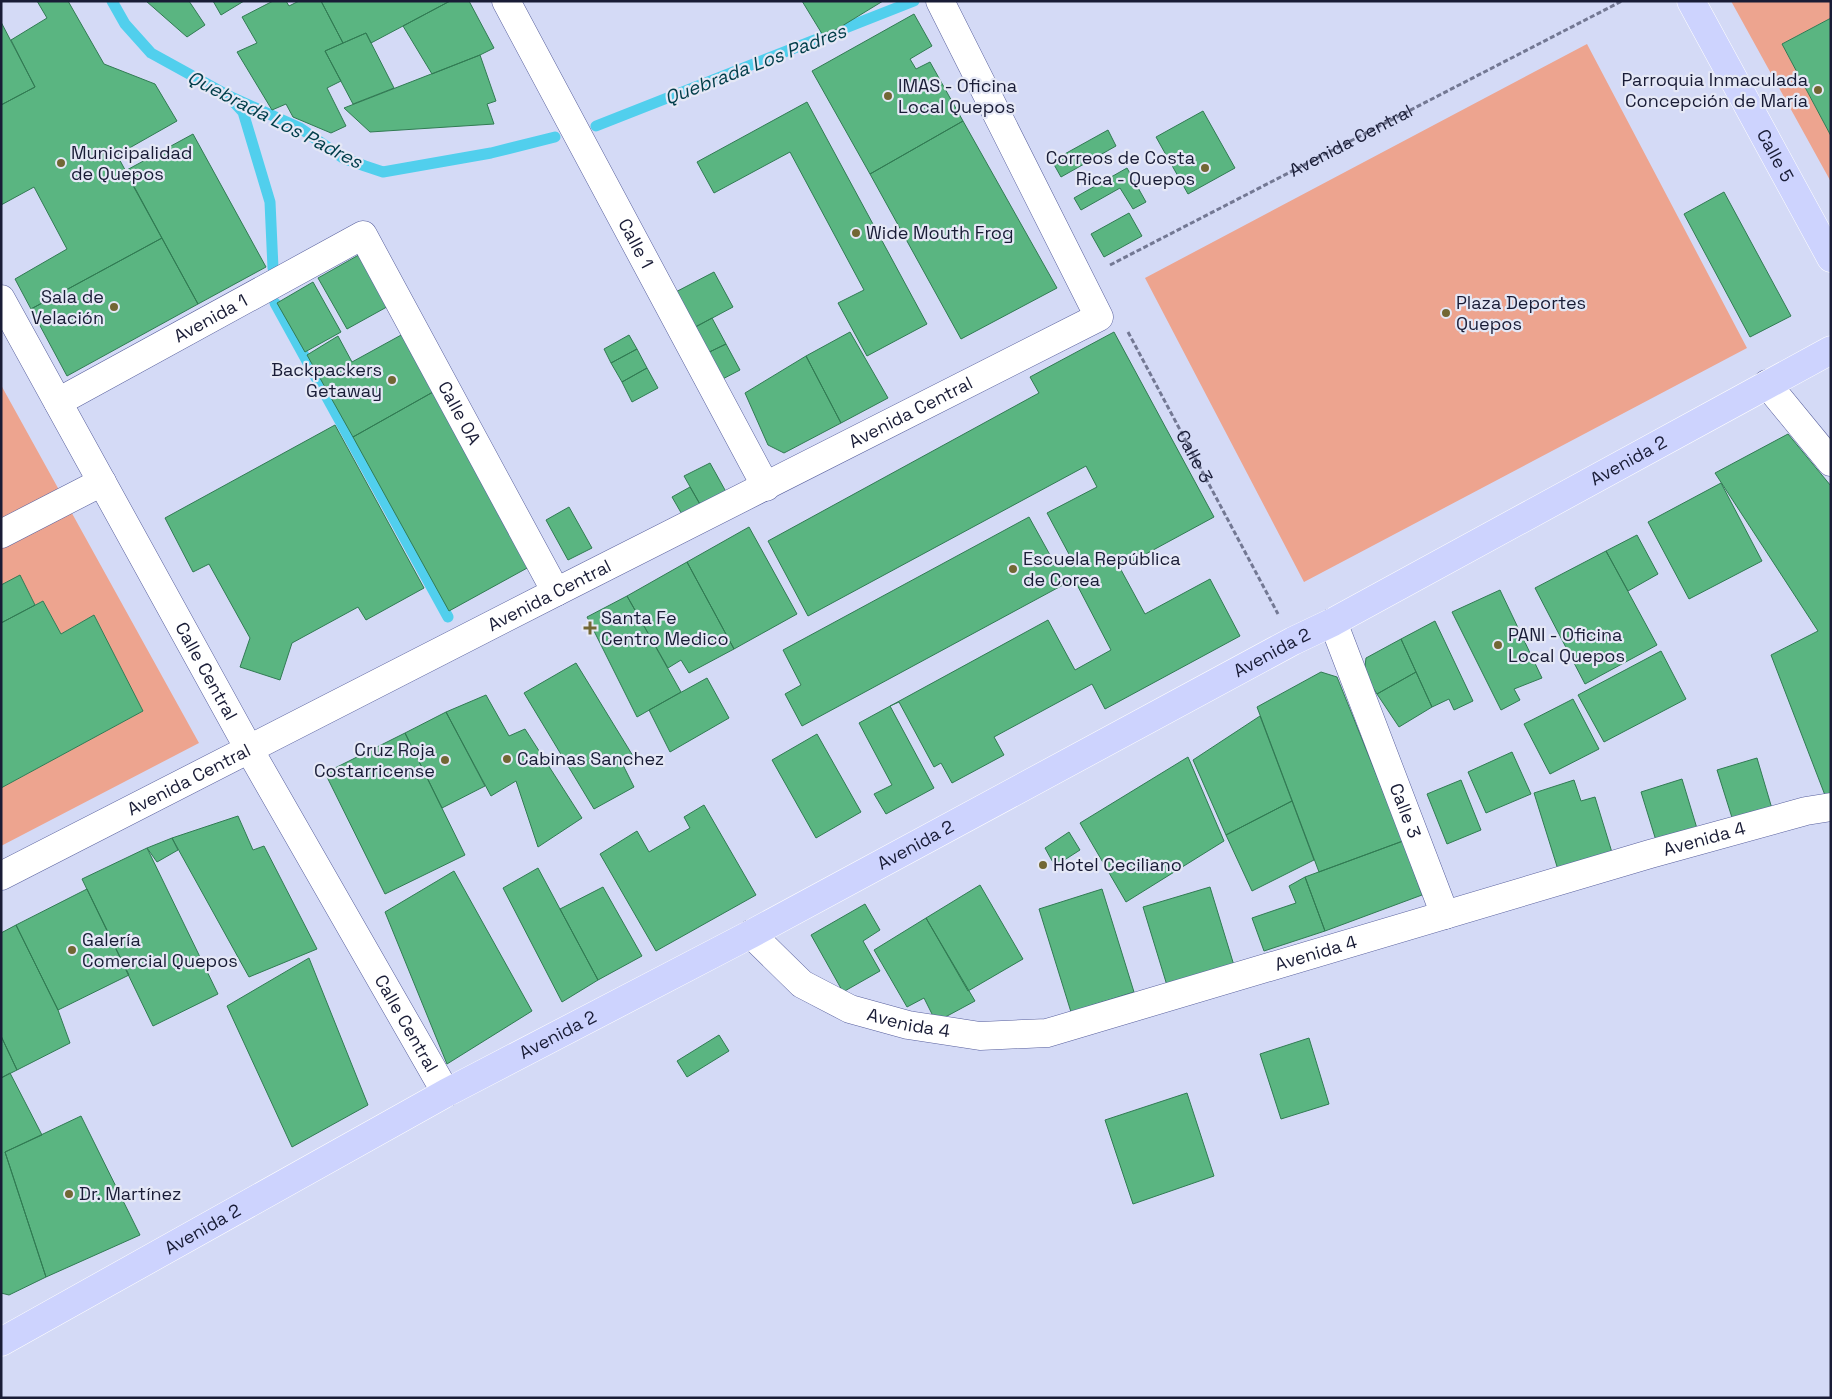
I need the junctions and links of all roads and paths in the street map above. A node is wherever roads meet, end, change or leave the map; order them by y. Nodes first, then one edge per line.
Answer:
1 (506, 1) edge
2 (940, 1) edge
3 (1622, 1) edge
4 (1691, 1) edge
5 (364, 234) joint
6 (1831, 258) edge
7 (1081, 281) junction
8 (1, 299) edge
9 (1124, 325) dead end
10 (1831, 350) edge
11 (1767, 384) junction
12 (58, 402) junction
13 (1831, 462) edge
14 (102, 482) junction
15 (766, 487) junction
16 (1, 534) edge
17 (556, 592) junction
18 (1333, 622) junction
19 (1293, 641) junction
20 (249, 750) junction
21 (1831, 808) edge
22 (1, 876) edge
23 (1446, 915) junction
24 (751, 934) junction
25 (446, 1093) junction
26 (1, 1342) edge

1 - 15 street, Calle 1
2 - 7 street
3 - 7 path, Avenida Central
4 - 6 main road, Calle 5
5 - 12 street, Avenida 1
5 - 17 street, Calle 0A
7 - 15 street, Avenida Central
8 - 12 street, Calle Central
9 - 19 path, Calle 3
10 - 11 main road, Avenida 2
11 - 13 street
11 - 18 main road, Avenida 2
12 - 14 street, Calle Central
14 - 16 street
14 - 20 street, Calle Central
15 - 17 street, Avenida Central
17 - 20 street, Avenida Central
18 - 19 main road, Avenida 2
18 - 23 street, Calle 3
19 - 24 main road, Avenida 2
20 - 22 street, Avenida Central
20 - 25 street, Calle Central
21 - 23 street, Avenida 4
23 - 24 street, Avenida 4
24 - 25 main road, Avenida 2
25 - 26 main road, Avenida 2

